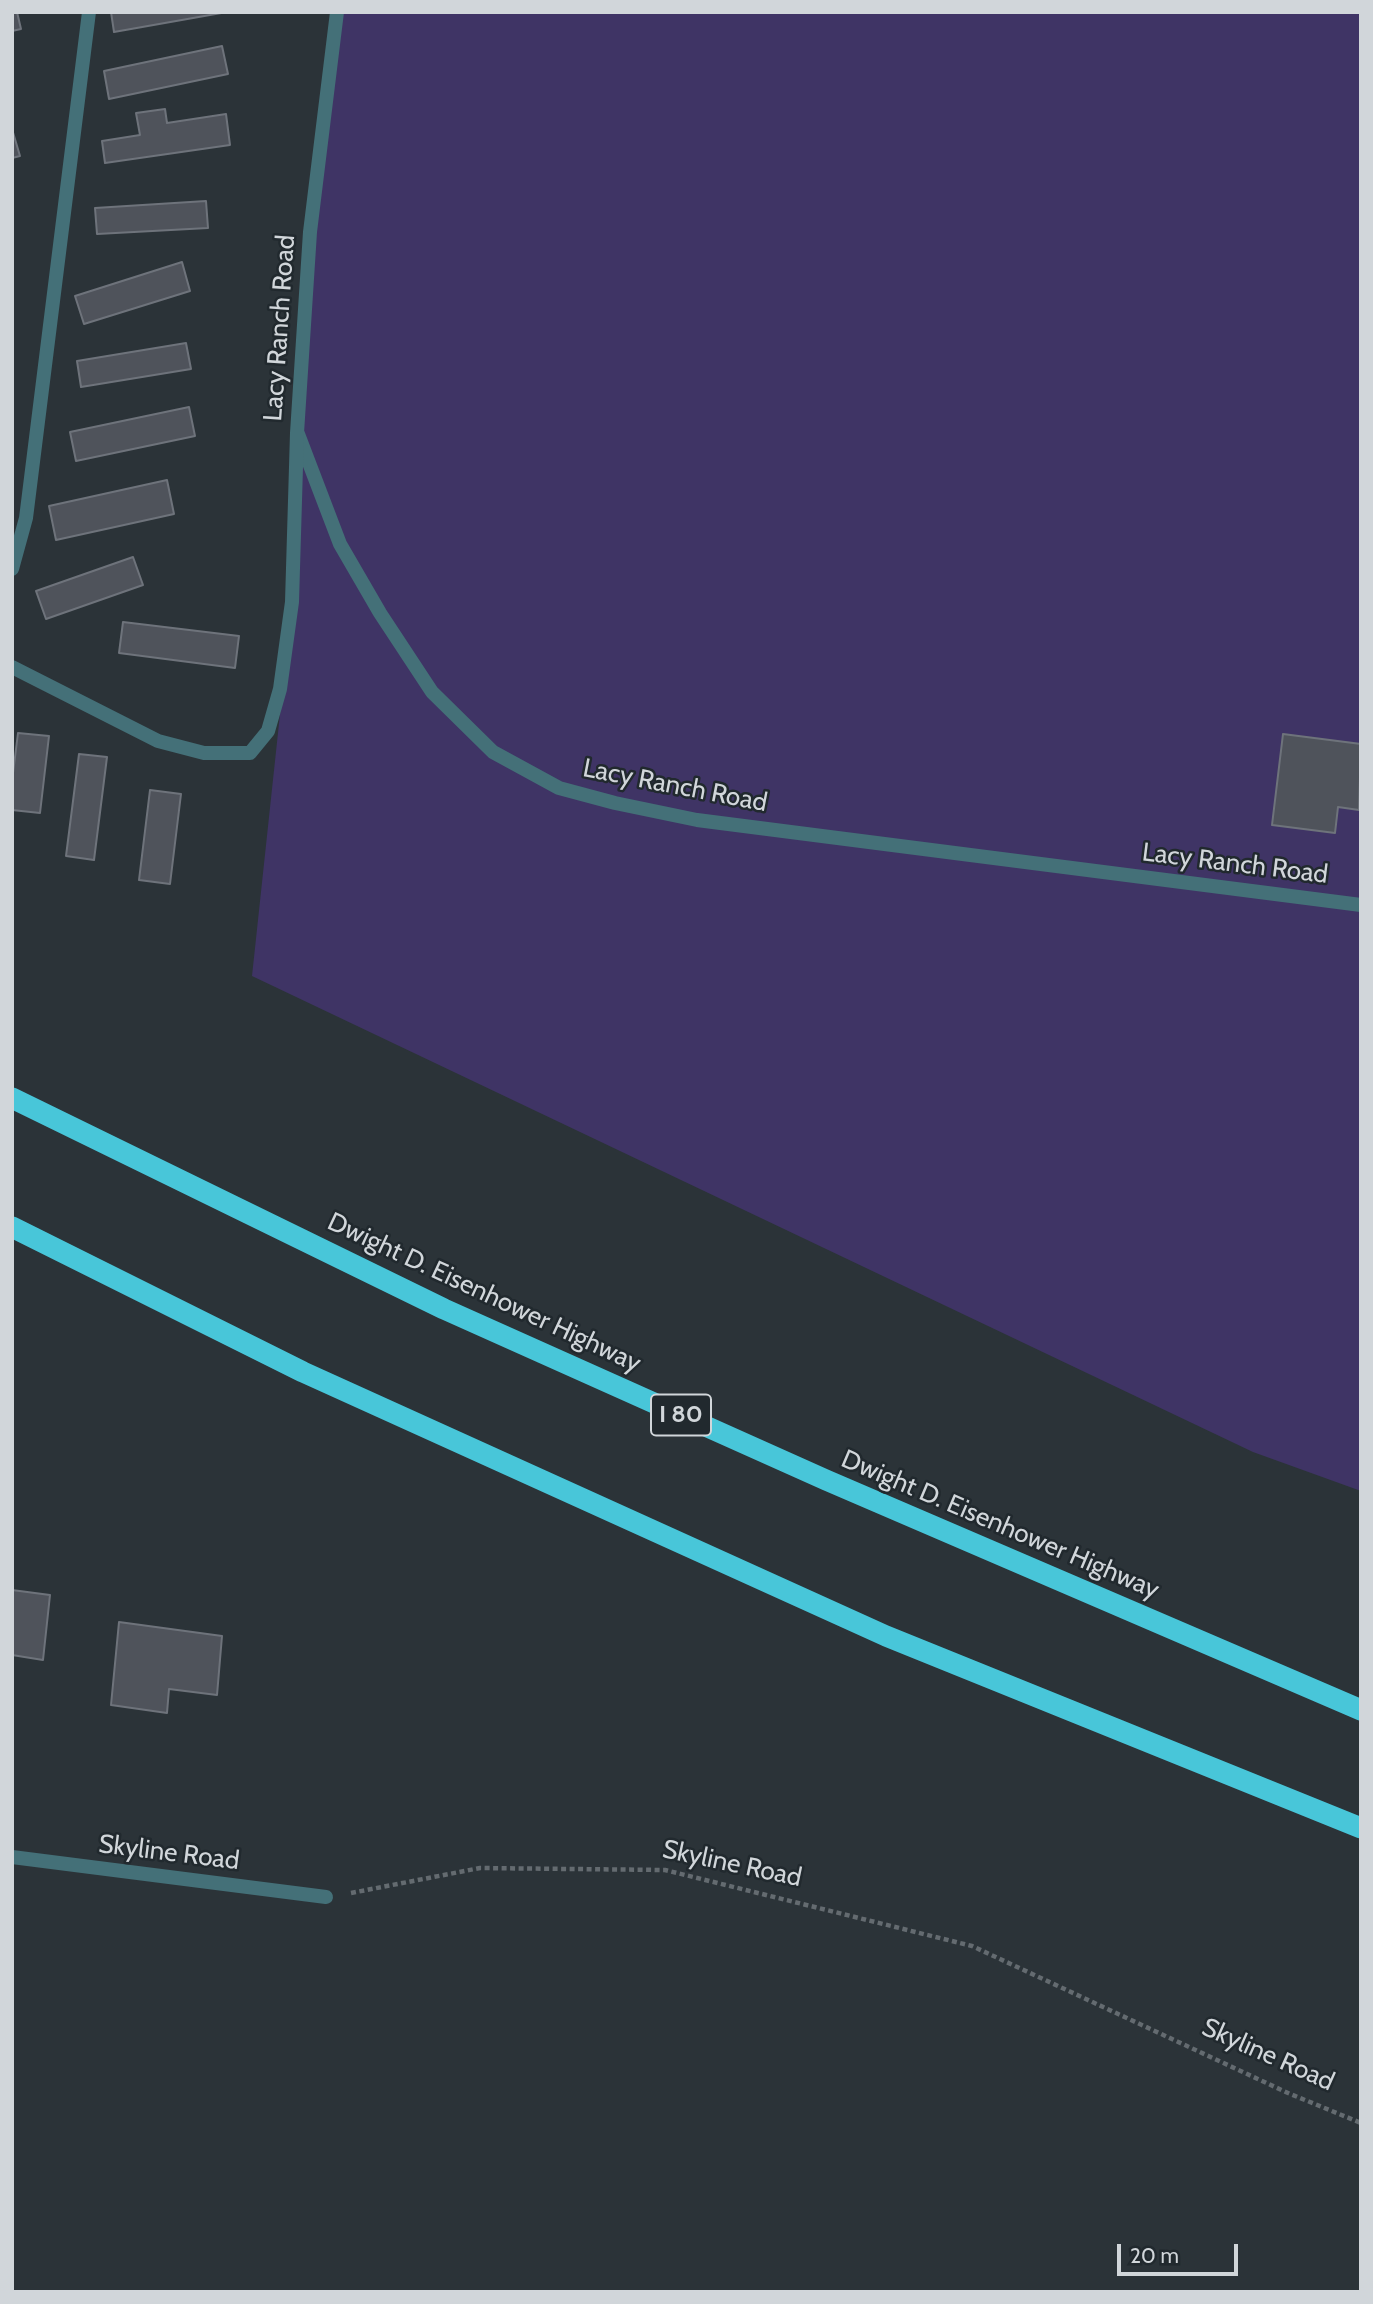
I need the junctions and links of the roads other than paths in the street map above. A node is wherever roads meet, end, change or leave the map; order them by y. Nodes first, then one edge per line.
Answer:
1 (89, 12) edge
2 (337, 12) edge
3 (297, 433) junction
4 (12, 569) edge
5 (12, 667) edge
6 (1361, 905) edge
7 (12, 1098) edge
8 (12, 1227) edge
9 (1361, 1710) edge
10 (1361, 1828) edge
11 (12, 1857) edge
12 (326, 1898) road end

1 - 4 street
2 - 3 street, Lacy Ranch Road
3 - 5 street
3 - 6 street, Lacy Ranch Road
7 - 9 highway, Dwight D. Eisenhower Highway / I 80
8 - 10 highway
11 - 12 street, Skyline Road

